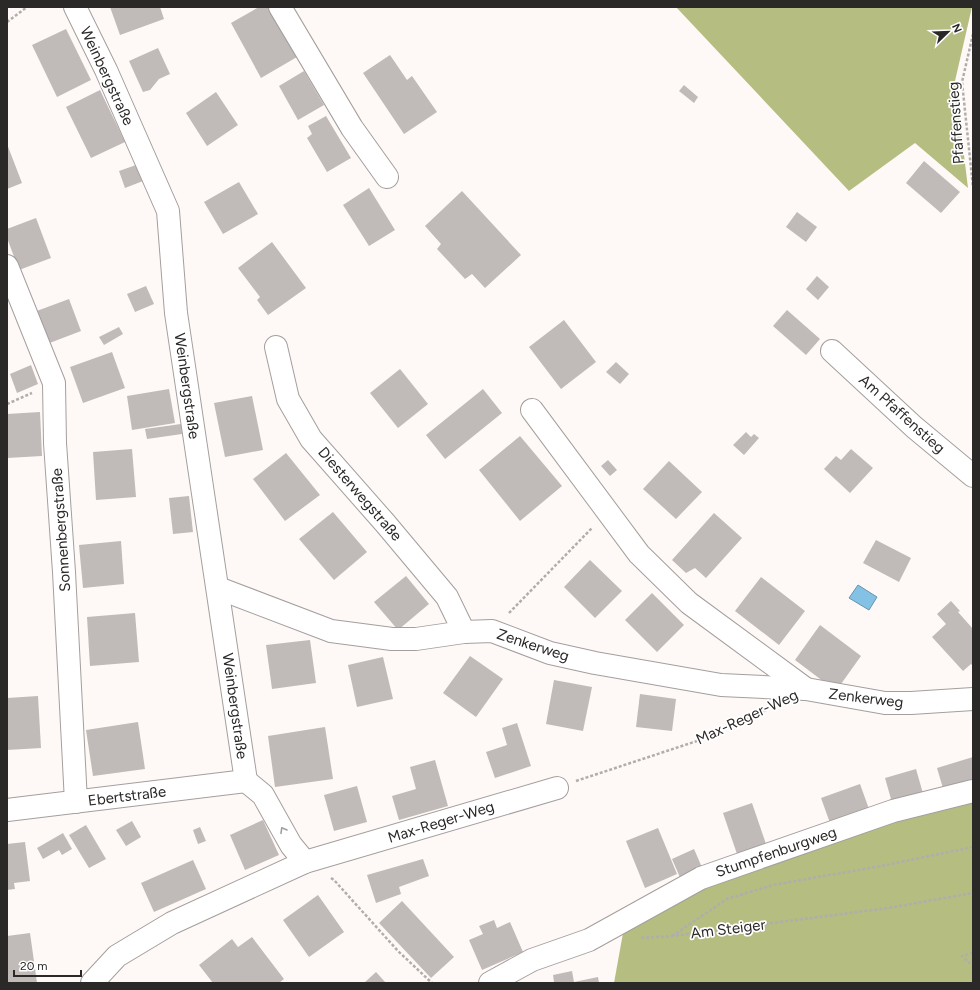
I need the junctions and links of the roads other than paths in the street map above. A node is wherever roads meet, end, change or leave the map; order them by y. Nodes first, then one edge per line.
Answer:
1 (75, 7) edge
2 (280, 7) edge
3 (388, 177) dead end
4 (7, 266) edge
5 (276, 347) dead end
6 (832, 351) dead end
7 (532, 410) dead end
8 (973, 476) edge
9 (218, 588) junction
10 (464, 632) junction
11 (806, 689) junction
12 (973, 699) edge
13 (246, 781) junction
14 (557, 788) road end
15 (973, 791) edge
16 (76, 802) junction
17 (7, 810) edge
18 (305, 862) junction
19 (92, 983) edge
20 (490, 983) edge

1 - 9 street, Weinbergstraße
2 - 3 street
4 - 16 street, Sonnenbergstraße
5 - 10 street, Diesterwegstraße
6 - 8 street, Am Pfaffenstieg
7 - 11 street, Zenkerweg
9 - 10 street, Zenkerweg
9 - 13 street, Weinbergstraße
10 - 11 street, Zenkerweg
11 - 12 street, Zenkerweg
13 - 16 street, Ebertstraße
18 -> 13 street
14 - 18 street, Max-Reger-Weg
15 - 20 street, Stumpfenburgweg
16 - 17 street, Ebertstraße
18 - 19 street, Max-Reger-Weg

